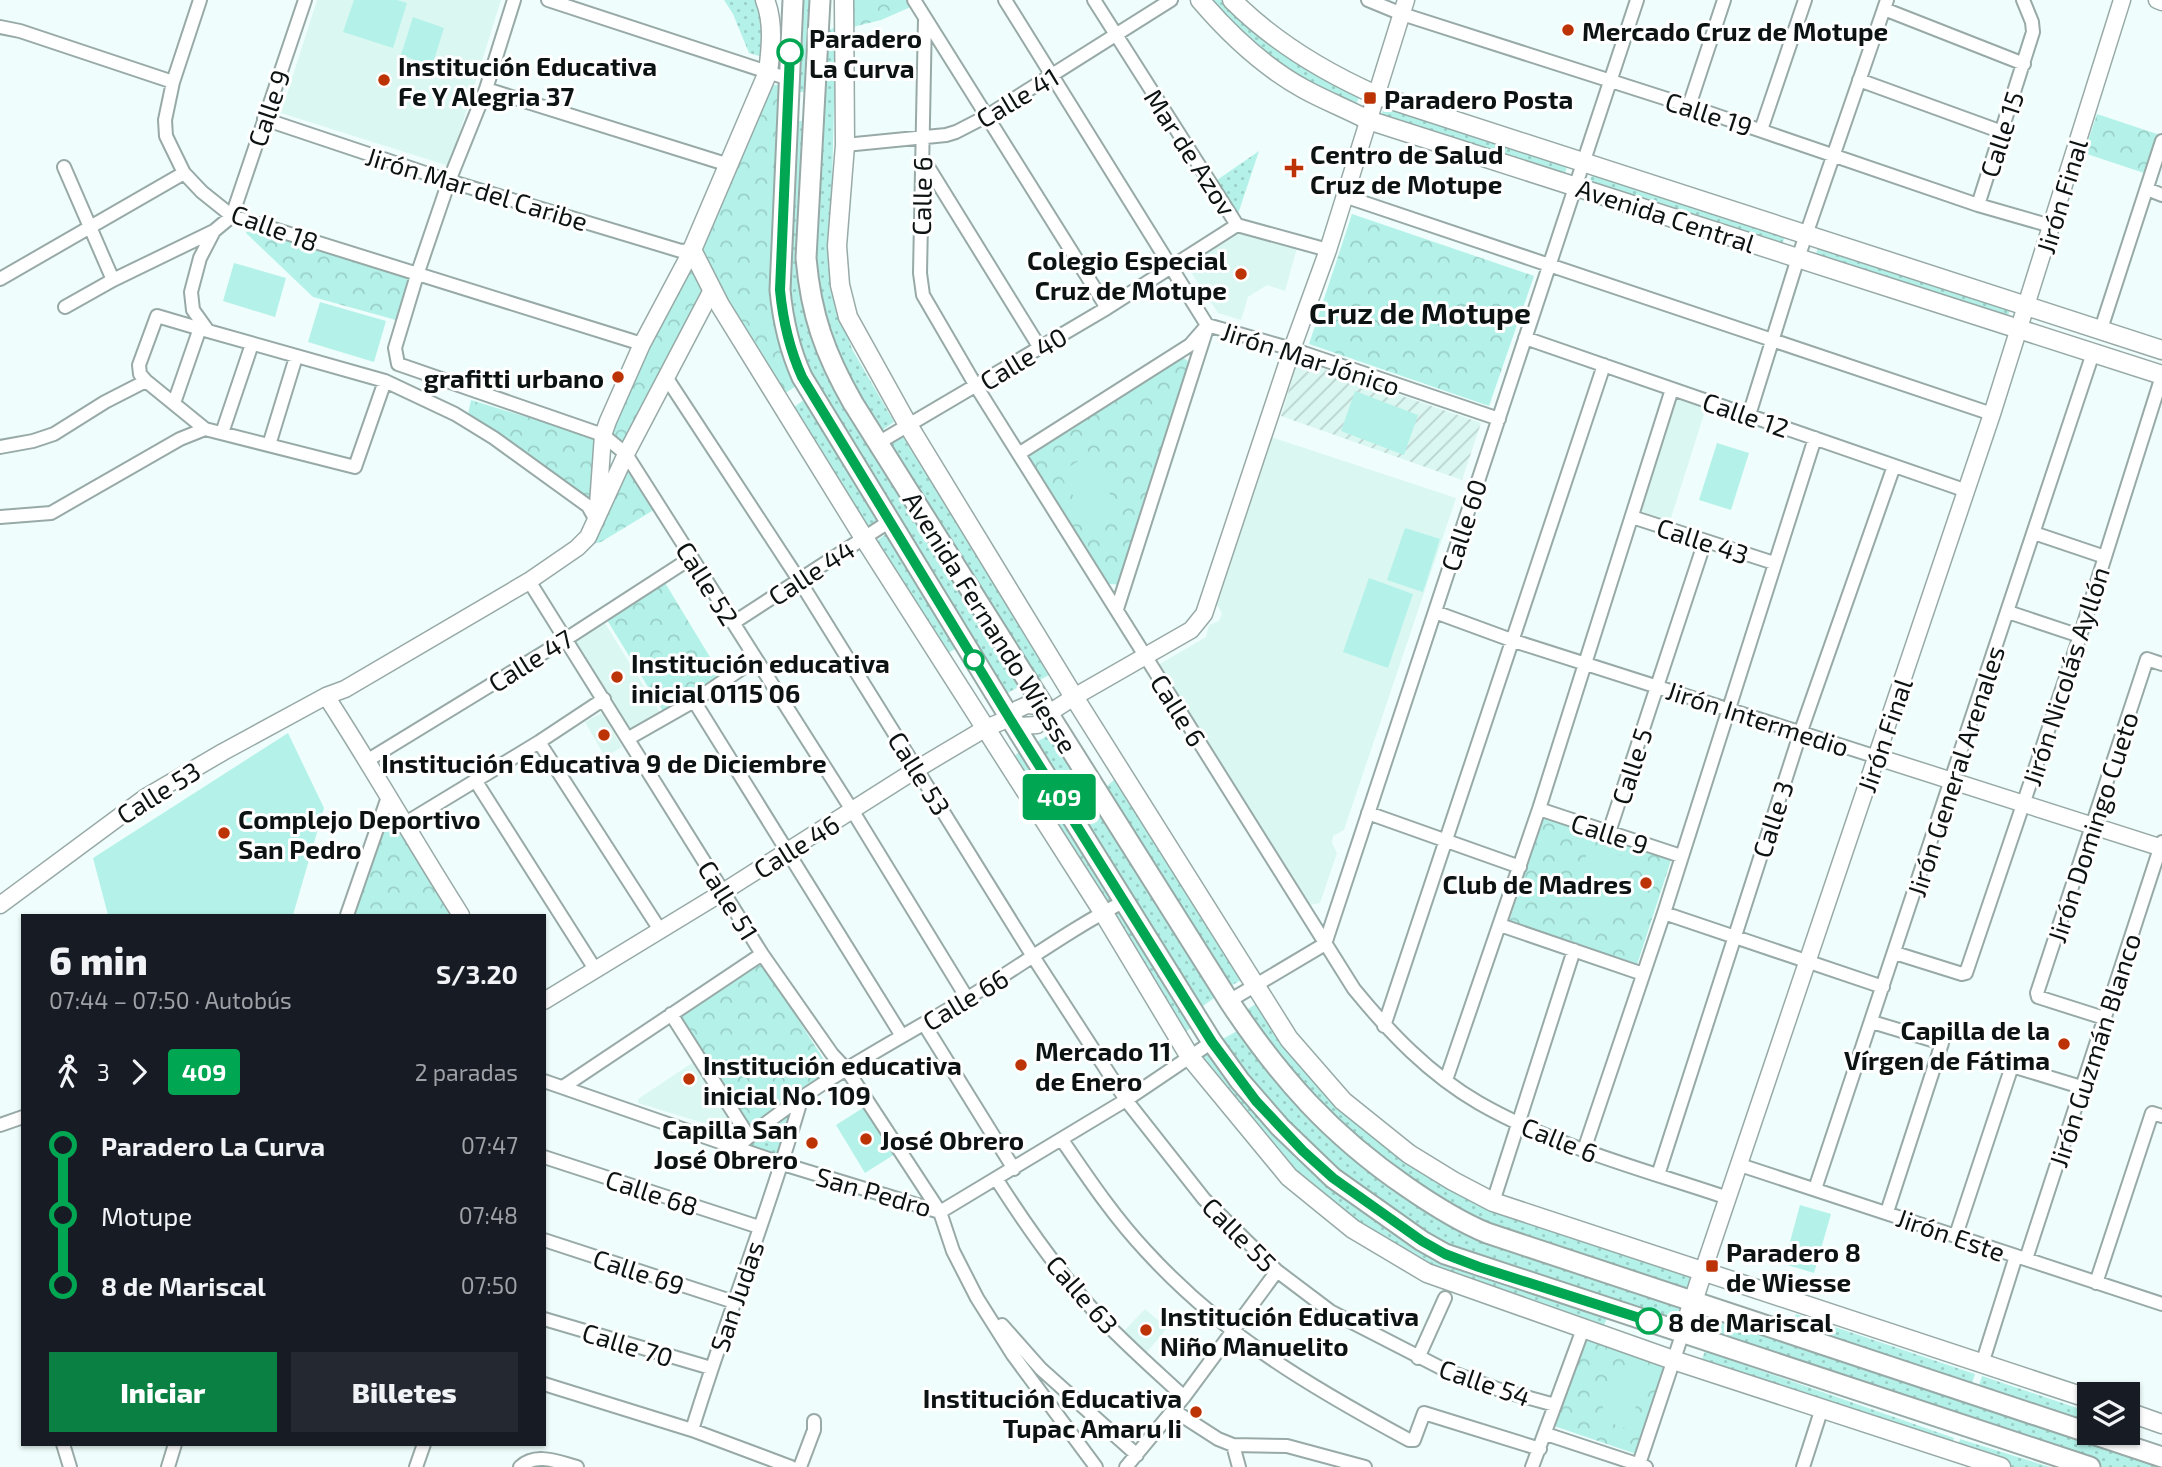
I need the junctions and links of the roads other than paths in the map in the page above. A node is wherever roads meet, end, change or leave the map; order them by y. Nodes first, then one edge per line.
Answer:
1 (200, 0) edge
2 (304, 0) edge
3 (514, 0) edge
4 (548, 0) edge
5 (765, 0) edge
6 (793, 0) edge
7 (820, 0) edge
8 (835, 0) edge
9 (844, 0) edge
10 (914, 0) edge
11 (1004, 0) edge
12 (1094, 0) edge
13 (1171, 0) edge
14 (1200, 0) edge
15 (1232, 0) edge
16 (1368, 0) edge
17 (1637, 0) edge
18 (1724, 0) edge
19 (1805, 0) edge
20 (2023, 0) edge
21 (2107, 0) edge
22 (2122, 0) edge
23 (2157, 0) edge
24 (2162, 2) edge
25 (1886, 5) edge
26 (1404, 7) edge
27 (925, 18) junction
28 (0, 27) edge
29 (2114, 27) junction
30 (820, 29) junction
31 (1116, 36) junction
32 (2024, 64) junction
33 (768, 72) junction
34 (1052, 75) junction
35 (789, 79) junction
36 (1859, 80) junction
37 (173, 82) junction
38 (1610, 82) junction
39 (486, 89) junction
40 (1376, 95) junction
41 (787, 104) junction
42 (813, 106) junction
43 (1689, 106) junction
44 (987, 116) junction
45 (264, 119) junction
46 (1368, 120) junction
47 (1760, 130) junction
48 (2002, 132) junction
49 (923, 139) junction
50 (2162, 141) edge
51 (845, 145) junction
52 (1833, 154) junction
53 (922, 157) junction
54 (1583, 161) junction
55 (729, 165) junction
56 (64, 167) dead end
57 (184, 173) junction
58 (449, 181) junction
59 (1575, 186) junction
60 (2147, 189) junction
61 (2162, 195) edge
62 (1344, 196) junction
63 (1978, 205) junction
64 (232, 216) junction
65 (1237, 225) junction
66 (2051, 226) junction
67 (90, 228) junction
68 (214, 231) junction
69 (1807, 234) junction
70 (692, 250) junction
71 (1328, 250) junction
72 (1798, 258) junction
73 (1549, 265) junction
74 (1170, 267) junction
75 (417, 275) junction
76 (0, 279) edge
77 (113, 280) junction
78 (712, 290) junction
79 (2027, 305) junction
80 (65, 307) dead end
81 (1107, 308) junction
82 (1208, 325) junction
83 (2020, 328) junction
84 (204, 330) junction
85 (2101, 330) junction
86 (1525, 338) junction
87 (1772, 340) junction
88 (251, 344) junction
89 (642, 344) junction
90 (1040, 348) junction
91 (1292, 349) junction
92 (2162, 350) edge
93 (2093, 353) junction
94 (296, 357) junction
95 (1604, 365) junction
96 (2162, 376) edge
97 (666, 377) junction
98 (146, 381) junction
99 (385, 381) junction
100 (976, 386) junction
101 (1672, 389) junction
102 (174, 403) junction
103 (1992, 414) junction
104 (1749, 415) junction
105 (1499, 419) junction
106 (908, 425) junction
107 (205, 429) junction
108 (222, 433) junction
109 (603, 435) junction
110 (1815, 438) junction
111 (878, 443) junction
112 (269, 445) junction
113 (0, 447) edge
114 (1020, 453) junction
115 (626, 454) junction
116 (1894, 466) junction
117 (1967, 491) junction
118 (0, 517) edge
119 (1632, 517) junction
120 (890, 521) junction
121 (597, 522) junction
122 (2034, 533) junction
123 (588, 537) junction
124 (864, 538) junction
125 (1705, 541) junction
126 (2105, 556) junction
127 (691, 558) junction
128 (1774, 563) junction
129 (799, 580) junction
130 (529, 581) junction
131 (1117, 609) junction
132 (1434, 612) junction
133 (2008, 612) junction
134 (733, 623) junction
135 (2080, 636) junction
136 (566, 639) junction
137 (1514, 641) junction
138 (1146, 657) junction
139 (756, 659) junction
140 (1585, 662) junction
141 (2162, 664) edge
142 (1657, 685) junction
143 (326, 696) junction
144 (1074, 697) junction
145 (604, 699) junction
146 (694, 701) junction
147 (1728, 707) junction
148 (1049, 713) junction
149 (1010, 719) junction
150 (985, 729) junction
151 (1801, 731) junction
152 (629, 738) junction
153 (539, 742) junction
154 (1877, 757) junction
155 (368, 761) junction
156 (917, 769) junction
157 (475, 780) junction
158 (1953, 780) junction
159 (388, 797) junction
160 (2023, 803) junction
161 (852, 810) junction
162 (1539, 810) junction
163 (1368, 813) junction
164 (404, 824) junction
165 (2093, 825) junction
166 (1609, 832) junction
167 (1447, 842) junction
168 (2161, 846) edge
169 (788, 852) junction
170 (1681, 856) junction
171 (1520, 867) junction
172 (723, 892) junction
173 (1125, 901) junction
174 (0, 905) edge
175 (1103, 912) junction
176 (347, 914) edge
177 (460, 914) edge
178 (1664, 914) junction
179 (1500, 925) junction
180 (660, 930) junction
181 (1734, 936) junction
182 (1325, 944) junction
183 (1574, 950) junction
184 (1895, 953) junction
185 (762, 954) junction
186 (1034, 958) junction
187 (1808, 961) junction
188 (595, 969) junction
189 (1643, 974) junction
190 (1255, 986) junction
191 (1884, 987) junction
192 (967, 998) junction
193 (546, 1000) edge
194 (1229, 1001) junction
195 (671, 1014) junction
196 (2104, 1018) junction
197 (1872, 1022) junction
198 (924, 1024) junction
199 (1384, 1026) junction
200 (902, 1036) junction
201 (1212, 1042) junction
202 (1190, 1057) junction
203 (847, 1070) junction
204 (1446, 1080) junction
205 (546, 1082) edge
206 (563, 1087) junction
207 (2081, 1087) junction
208 (801, 1100) junction
209 (1126, 1100) junction
210 (2157, 1114) edge
211 (21, 1118) edge
212 (1517, 1122) junction
213 (0, 1125) edge
214 (749, 1137) junction
215 (1062, 1140) junction
216 (738, 1146) junction
217 (1584, 1150) junction
218 (546, 1158) edge
219 (783, 1164) junction
220 (1740, 1165) junction
221 (1014, 1169) junction
222 (1658, 1175) junction
223 (997, 1180) junction
224 (1815, 1189) junction
225 (1728, 1198) junction
226 (1493, 1202) junction
227 (940, 1212) junction
228 (1887, 1212) junction
229 (759, 1227) junction
230 (1956, 1235) junction
231 (546, 1241) edge
232 (2021, 1258) junction
233 (1277, 1271) junction
234 (1703, 1271) junction
235 (2096, 1283) junction
236 (977, 1298) junction
237 (1445, 1298) dead end
238 (1693, 1302) junction
239 (734, 1303) junction
240 (2162, 1304) edge
241 (546, 1320) edge
242 (1583, 1329) junction
243 (1232, 1331) junction
244 (1683, 1332) junction
245 (1418, 1358) junction
246 (1674, 1360) junction
247 (1982, 1364) junction
248 (711, 1368) junction
249 (546, 1385) edge
250 (2077, 1395) edge
251 (1184, 1397) junction
252 (1555, 1405) junction
253 (1822, 1408) junction
254 (1173, 1410) junction
255 (2140, 1416) edge
256 (814, 1421) dead end
257 (2162, 1423) edge
258 (692, 1430) junction
259 (1546, 1434) junction
260 (1233, 1445) junction
261 (64, 1446) edge
262 (175, 1446) edge
263 (423, 1446) edge
264 (1540, 1450) junction
265 (1137, 1455) junction
266 (2162, 1457) edge
267 (1641, 1466) edge
268 (70, 1467) edge
269 (168, 1467) edge
270 (416, 1467) edge
271 (520, 1467) edge
272 (577, 1467) edge
273 (791, 1467) edge
274 (800, 1467) edge
275 (1096, 1467) edge
276 (1126, 1467) edge
277 (1239, 1467) edge
278 (1365, 1467) edge
279 (1532, 1467) edge
280 (1803, 1467) edge
281 (2001, 1467) edge
282 (2090, 1467) edge

1 - 37 street, Calle 18
2 - 45 street, Calle 9
3 - 39 street
4 - 33 street
5 - 33 main road
6 - 35 main road, Avenida Fernando Wiesse
7 - 30 main road, Avenida Fernando Wiesse
8 - 30 main road
9 - 51 main road, Avenida Fernando Wiesse
10 - 27 street
11 - 34 street, Jirón Mar Jónico
12 - 31 street, Mar de Azov
13 - 31 street, Calle 41
14 - 46 main road, Avenida Central
15 - 40 main road, Avenida Central
16 - 26 street, Calle 19
17 - 38 street, Calle 60
18 - 43 street
19 - 47 street
20 - 32 street, Calle 15
21 - 29 street
22 - 29 street, Jirón Final
23 - 24 street
25 - 32 street
25 - 36 street
26 - 38 street, Calle 19
26 - 40 street
27 - 44 street
27 - 49 street, Calle 6
28 - 37 street
29 - 66 street, Jirón Final
30 - 42 main road, Avenida Fernando Wiesse
31 - 34 street, Calle 41
31 - 65 street, Mar de Azov
32 - 48 street, Calle 15
33 - 35 street
33 - 55 main road
34 - 44 street, Calle 41
34 - 74 street, Jirón Mar Jónico
35 - 41 main road, Avenida Fernando Wiesse
36 - 48 street
36 - 52 street
37 - 57 street, Calle 18
38 - 43 street, Calle 19
38 - 54 street, Calle 60
39 - 55 street
39 - 58 street
40 - 46 street
40 - 54 main road, Avenida Central
41 - 42 main road
41 - 120 main road, Avenida Fernando Wiesse
42 - 111 main road, Avenida Fernando Wiesse
43 - 47 street, Calle 19
44 - 49 street, Calle 41
44 - 81 street
45 - 58 street, Jirón Mar del Caribe
45 - 64 street, Calle 9
46 - 59 main road, Avenida Central
46 - 62 street
47 - 52 street, Calle 19
48 - 63 street, Calle 15
49 - 51 street, Calle 41
49 - 53 street, Calle 6
50 - 60 street
51 - 106 main road, Avenida Fernando Wiesse
52 - 63 street, Calle 19
52 - 69 street
53 - 90 street
53 - 100 street, Calle 6
54 - 59 street, Calle 60
54 - 69 main road, Avenida Central
55 - 70 main road
56 - 67 street
57 - 64 street, Calle 18
57 - 67 street
58 - 70 street, Jirón Mar del Caribe
58 - 75 street
59 - 72 main road, Avenida Central
59 - 73 street, Calle 60
60 - 61 street
60 - 85 street
62 - 71 street
62 - 73 street
63 - 66 street, Calle 19
64 - 68 street
64 - 75 street, Calle 18
65 - 71 street, Mar de Azov
65 - 74 street, Calle 40
66 - 79 street, Jirón Final
67 - 76 street
67 - 77 street
68 - 77 street
68 - 84 street
69 - 72 street
69 - 79 main road, Avenida Central
70 - 78 main road
70 - 89 street, Calle 53
71 - 91 street
72 - 83 main road, Avenida Central
72 - 87 street
73 - 86 street, Calle 60
73 - 87 street
74 - 81 street, Calle 40
74 - 82 street, Jirón Mar Jónico
75 - 89 street, Calle 18
75 - 109 street
77 - 80 street
78 - 97 street, Calle 53
78 - 124 main road
79 - 83 street, Jirón Final
79 - 85 main road, Avenida Central
81 - 90 street, Calle 40
82 - 91 street, Jirón Mar Jónico
82 - 114 street
82 - 131 street
83 - 93 main road, Avenida Central
83 - 103 street, Jirón Final
84 - 88 street
84 - 98 street
84 - 102 street
85 - 92 main road, Avenida Central
86 - 95 street, Calle 12
86 - 105 street, Calle 60
87 - 103 street
87 - 104 street
88 - 94 street
88 - 108 street
89 - 109 street, Calle 53
90 - 100 street, Calle 40
91 - 105 street, Jirón Mar Jónico
91 - 138 street
93 - 96 main road, Avenida Central
93 - 122 street, Jirón General Arenales
94 - 99 street
94 - 112 street
95 - 101 street, Calle 12
95 - 137 street
96 - 126 street, Jirón Nicolás Ayllón
97 - 115 street, Calle 53
97 - 129 street, Calle 53
98 - 102 street
98 - 113 street
99 - 112 street
99 - 121 street
100 - 106 street, Calle 40
100 - 114 street, Calle 6
101 - 104 street, Calle 12
101 - 119 street
102 - 107 street
103 - 117 street, Jirón Final
104 - 110 street, Calle 12
105 - 132 street, Calle 60
106 - 111 street, Calle 40
106 - 144 main road, Avenida Fernando Wiesse
107 - 108 street
107 - 118 street
108 - 112 street
109 - 115 street, Calle 52
109 - 121 street, Calle 53
110 - 116 street, Calle 12
110 - 128 street
111 - 148 main road, Avenida Fernando Wiesse
114 - 131 street, Calle 6
115 - 121 street, Calle 53
115 - 127 street, Calle 52
116 - 117 street, Calle 12
116 - 151 street, Calle 3
117 - 154 street, Jirón Final
119 - 125 street, Calle 43
119 - 140 street
120 - 124 street, Calle 44
120 - 149 main road, Avenida Fernando Wiesse
121 - 123 street, Calle 53
122 - 126 street
122 - 133 street, Jirón General Arenales
123 - 130 street, Calle 53
123 - 143 street, Calle 53
124 - 129 street, Calle 44
124 - 150 main road
125 - 128 street, Calle 43
125 - 142 street, Calle 5
126 - 135 street, Jirón Nicolás Ayllón
127 - 134 street, Calle 52
127 - 136 street, Calle 47
128 - 147 street
129 - 134 street, Calle 44
129 - 156 street, Calle 53
130 - 136 street, Calle 51
130 - 143 street, Calle 53
131 - 138 street, Calle 6
132 - 137 street, Jirón Intermedio
132 - 163 street, Calle 60
133 - 135 street
133 - 158 street, Jirón General Arenales
134 - 139 street, Calle 52
135 - 160 street, Jirón Nicolás Ayllón
136 - 145 street, Calle 51
136 - 155 street, Calle 47
137 - 140 street, Jirón Intermedio
137 - 167 street
138 - 144 street
138 - 182 street, Calle 6
139 - 146 street
139 - 161 street, Calle 52
140 - 142 street, Jirón Intermedio
140 - 162 street
141 - 165 street, Jirón Domingo Cueto
142 - 147 street, Jirón Intermedio
142 - 166 street, Calle 5
143 - 155 street
143 - 174 street, Calle 53
144 - 148 street
144 - 190 main road, Avenida Fernando Wiesse
145 - 152 street, Calle 51
145 - 153 street
146 - 152 street
146 - 169 street
147 - 151 street, Jirón Intermedio
147 - 170 street
148 - 149 street, Calle 46
148 - 194 main road, Avenida Fernando Wiesse
149 - 150 street, Calle 46
149 - 173 main road, Avenida Fernando Wiesse
150 - 156 street, Calle 46
150 - 175 main road
151 - 154 street, Jirón Intermedio
151 - 181 street, Calle 3
152 - 172 street, Calle 51
153 - 157 street
153 - 180 street
154 - 158 street, Jirón Intermedio
154 - 187 street, Jirón Final
155 - 159 street
156 - 161 street, Calle 46
156 - 186 street, Calle 53
157 - 164 street
157 - 188 street
158 - 160 street, Jirón Intermedio
158 - 184 street, Jirón General Arenales
159 - 164 street
159 - 176 street
160 - 165 street, Jirón Intermedio
160 - 184 street, Jirón Nicolás Ayllón
161 - 169 street, Calle 46
161 - 192 street, Calle 52
162 - 166 street, Calle 9
162 - 171 street
163 - 167 street
163 - 182 street, Calle 60
164 - 177 street
165 - 168 street, Jirón Intermedio
165 - 196 street, Jirón Domingo Cueto
166 - 170 street, Calle 9
167 - 171 street
167 - 199 street
168 - 196 street, Jirón Guzmán Blanco
169 - 172 street, Calle 46
169 - 200 street
170 - 178 street
171 - 179 street
172 - 180 street, Calle 46
172 - 185 street, Calle 51
173 - 175 street, Calle 66
173 - 201 main road, Avenida Fernando Wiesse
175 - 186 street, Calle 66
175 - 202 main road
178 - 181 street
178 - 189 street
179 - 183 street
179 - 204 street
180 - 188 street, Calle 46
181 - 187 street
181 - 222 street, Calle 3
182 - 190 street
182 - 199 street, Calle 6
183 - 189 street
183 - 212 street
184 - 191 street, Jirón General Arenales
185 - 195 street
185 - 203 street, Calle 51
186 - 192 street, Calle 66
186 - 209 street, Calle 53
187 - 191 street
187 - 220 street, Jirón Final
188 - 193 street, Calle 46
189 - 217 street
190 - 194 street
190 - 226 main road, Avenida Fernando Wiesse
191 - 197 street, Jirón General Arenales
192 - 198 street, Calle 66
194 - 238 main road, Avenida Fernando Wiesse
195 - 206 street
195 - 214 street
196 - 207 street, Jirón Guzmán Blanco
197 - 224 street, Jirón General Arenales
197 - 228 street
198 - 200 street, Calle 66
198 - 221 street
199 - 204 street, Calle 6
200 - 203 street, Calle 66
201 - 202 street, San Pedro
201 - 244 main road, Avenida Fernando Wiesse
202 - 209 street, San Pedro
202 - 242 main road
203 - 208 street, Calle 66
203 - 227 street, Calle 51
204 - 212 street, Calle 6
205 - 206 street, San Pedro
206 - 216 street, San Pedro
207 - 230 street
207 - 232 street, Jirón Guzmán Blanco
208 - 214 street, Calle 66
208 - 219 street, San Judas
209 - 215 street, San Pedro
209 - 233 street, Calle 55
210 - 235 street
211 - 213 street
212 - 217 street, Calle 6
212 - 226 street
214 - 216 street, Calle 66
215 - 221 street, San Pedro
215 - 243 street
216 - 219 street, San Pedro
217 - 222 street, Calle 6
218 - 229 street, Calle 68
219 - 227 street, San Pedro
219 - 229 street, San Judas
220 - 224 street, Jirón Este
220 - 225 street, Jirón Final
221 - 223 street, San Pedro
222 - 225 street, Calle 6
223 - 227 street, San Pedro
223 - 251 street, Calle 63
224 - 228 street, Jirón Este
225 - 234 street, Jirón Final
226 - 234 main road, Avenida Fernando Wiesse
227 - 236 street, Calle 51
228 - 230 street, Jirón Este
229 - 239 street, San Judas
230 - 232 street, Jirón Este
231 - 239 street, Calle 69
232 - 235 street, Jirón Este
232 - 247 street, Jirón Guzmán Blanco
233 - 243 street
233 - 245 street, Calle 55
234 - 238 main road, Jirón Final
234 - 247 main road, Avenida Fernando Wiesse
235 - 240 street, Jirón Este
236 - 265 street
236 - 275 street
237 - 245 street
238 - 244 main road, Jirón Final
238 - 266 main road, Avenida Fernando Wiesse
239 - 248 street, San Judas
241 - 248 street, Calle 70
242 - 246 main road
242 - 252 street, Calle 54
243 - 251 street
243 - 264 street
244 - 246 street, Jirón Final
244 - 282 main road, Avenida Fernando Wiesse
245 - 252 street, Calle 54
246 - 253 main road
246 - 267 street, Jirón Final
247 - 250 main road, Avenida Fernando Wiesse
248 - 258 street, San Judas
249 - 258 street
251 - 254 street
252 - 259 street
253 - 280 street
253 - 281 main road
254 - 260 street
254 - 265 street
255 - 257 main road
256 - 274 street
258 - 273 street
259 - 264 street
259 - 267 street
260 - 277 street
260 - 278 street
261 - 268 street
262 - 269 street
263 - 270 street
264 - 279 street
265 - 276 street
271 - 272 street

